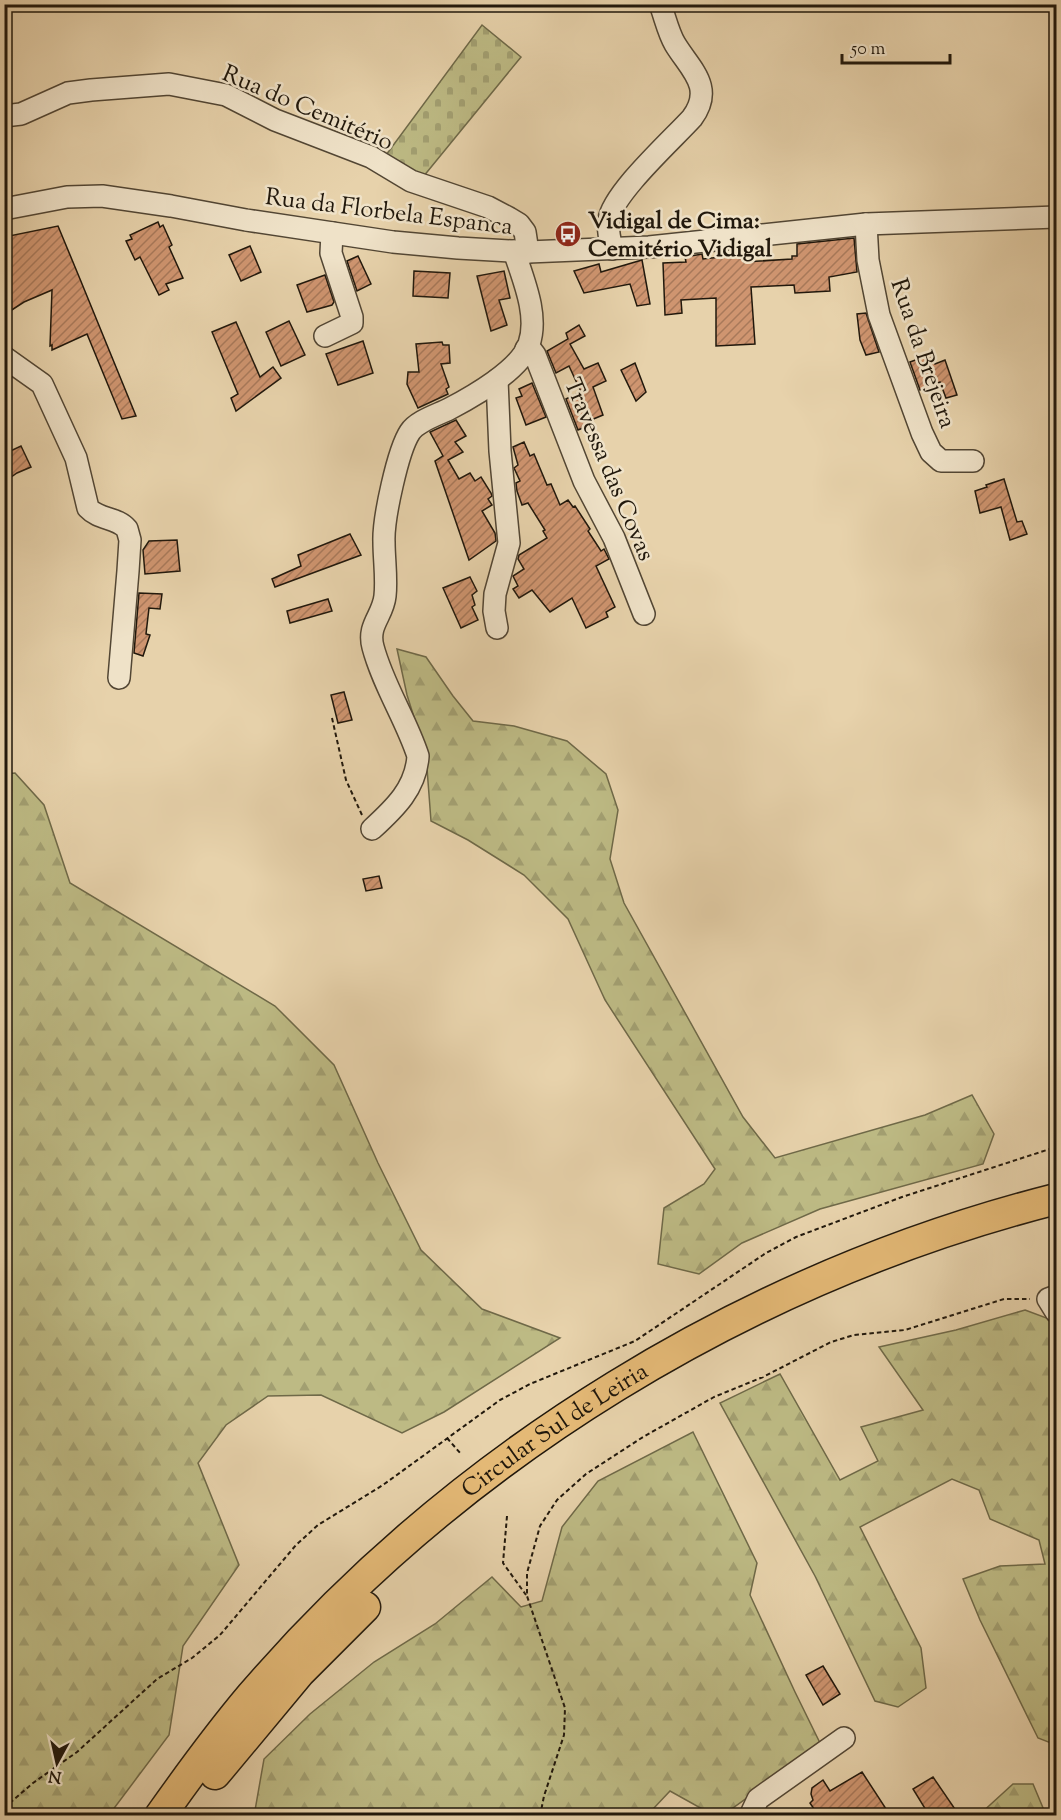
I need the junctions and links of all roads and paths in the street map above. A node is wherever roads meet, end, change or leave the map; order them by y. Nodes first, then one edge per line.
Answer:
1 (660, 4) edge
2 (4, 116) edge
3 (4, 209) edge
4 (1053, 213) edge
5 (867, 224) junction
6 (332, 233) junction
7 (612, 249) junction
8 (521, 251) junction
9 (325, 336) dead end
10 (526, 349) junction
11 (4, 357) edge
12 (497, 380) junction
13 (973, 461) dead end
14 (644, 614) dead end
15 (497, 628) dead end
16 (118, 678) dead end
17 (332, 718) dead end
18 (372, 829) joint
19 (1056, 1199) edge
20 (1056, 1220) edge
21 (1054, 1302) edge
22 (447, 1438) dead end
23 (461, 1454) dead end
24 (507, 1516) dead end
25 (527, 1596) junction
26 (844, 1738) dead end
27 (159, 1815) edge
28 (184, 1815) edge
29 (540, 1815) edge
30 (750, 1815) edge

1 - 7 street
2 - 8 street, Rua do Cemitério
3 - 6 street, Rua da Florbela Espanca
4 - 5 street, Rua da Florbela Espanca
5 - 7 street, Rua da Florbela Espanca
5 - 13 street, Rua da Brejeira
6 - 8 street, Rua da Florbela Espanca
6 - 9 street
7 - 8 street, Rua da Florbela Espanca
8 - 10 street, Rua do Cemitério
10 - 12 street
10 - 14 street, Travessa das Covas
11 - 16 street
12 - 15 street
12 - 18 street
17 - 18 path
19 - 27 highway, Circular Sul de Leiria
20 - 28 highway, Circular Sul de Leiria
21 - 25 path
22 - 23 path
24 - 25 path
25 - 29 path
26 - 30 street

